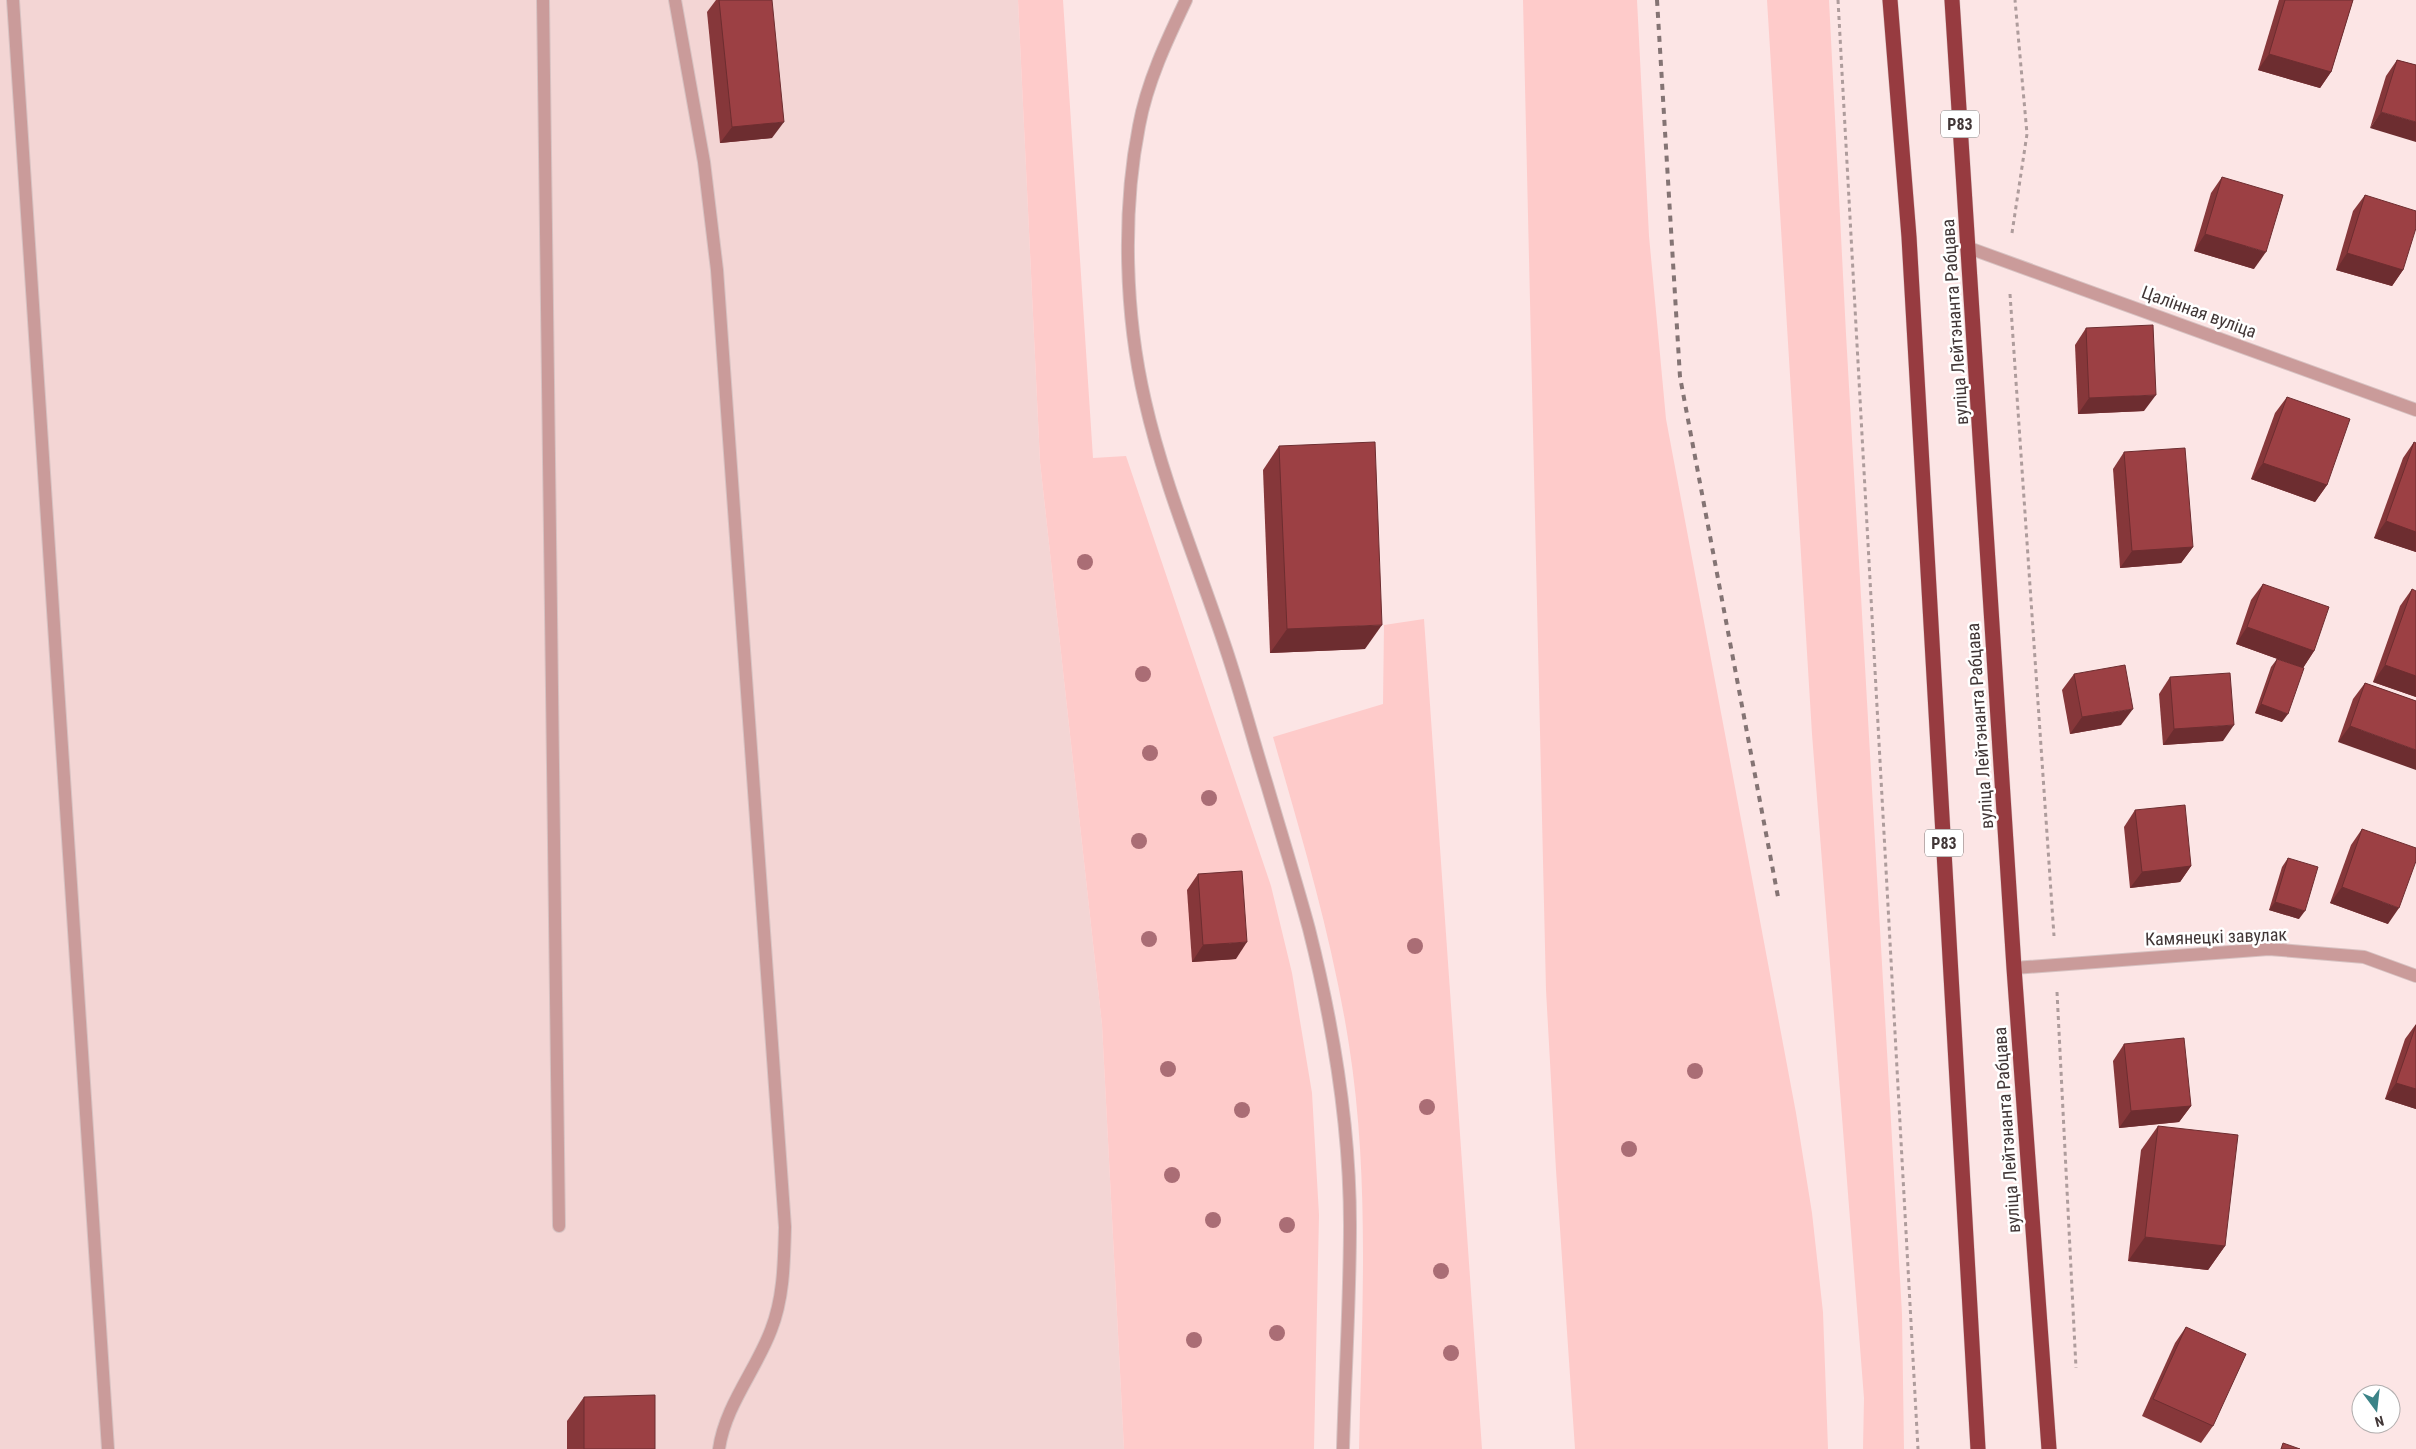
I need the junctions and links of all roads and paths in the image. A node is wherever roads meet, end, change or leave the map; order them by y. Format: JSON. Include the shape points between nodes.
{"nodes":[{"id":1,"x":13,"y":0,"type":"edge"},
{"id":2,"x":543,"y":0,"type":"edge"},
{"id":3,"x":675,"y":0,"type":"edge"},
{"id":4,"x":1186,"y":0,"type":"edge"},
{"id":5,"x":1838,"y":0,"type":"edge"},
{"id":6,"x":1890,"y":0,"type":"edge"},
{"id":7,"x":1952,"y":0,"type":"edge"},
{"id":8,"x":2016,"y":0,"type":"edge"},
{"id":9,"x":1969,"y":248,"type":"junction"},
{"id":10,"x":2008,"y":262,"type":"junction"},
{"id":11,"x":2416,"y":410,"type":"edge"},
{"id":12,"x":2055,"y":963,"type":"junction"},
{"id":13,"x":2014,"y":968,"type":"junction"},
{"id":14,"x":2416,"y":976,"type":"edge"},
{"id":15,"x":559,"y":1226,"type":"dead end"},
{"id":16,"x":2076,"y":1370,"type":"dead end"},
{"id":17,"x":108,"y":1449,"type":"edge"},
{"id":18,"x":719,"y":1449,"type":"edge"},
{"id":19,"x":1343,"y":1449,"type":"edge"},
{"id":20,"x":1918,"y":1449,"type":"edge"},
{"id":21,"x":1978,"y":1449,"type":"edge"},
{"id":22,"x":2049,"y":1449,"type":"edge"}],
"edges":[{"from":1,"to":17,"type":"street"},
{"from":2,"to":15,"type":"street"},
{"from":3,"to":18,"type":"street","via":[[704,162],[717,270],[785,1227],[782,1284],[772,1328],[733,1404]]},
{"from":4,"to":19,"type":"street","via":[[1162,52],[1139,123],[1130,188],[1133,330],[1144,400],[1164,470],[1228,654],[1272,801],[1309,930],[1328,1020],[1340,1091],[1350,1223]]},
{"from":5,"to":20,"type":"path"},
{"from":6,"to":21,"type":"highway","number":"Р83","via":[[1909,237]]},
{"from":7,"to":9,"type":"highway","name":"вуліца Лейтэнанта Рабцава","number":"Р83"},
{"from":8,"to":10,"type":"path","via":[[2027,134]]},
{"from":9,"to":10,"type":"street","name":"Цалінная вуліца"},
{"from":9,"to":13,"type":"highway","name":"вуліца Лейтэнанта Рабцава","number":"Р83"},
{"from":10,"to":11,"type":"street","name":"Цалінная вуліца"},
{"from":10,"to":12,"type":"path"},
{"from":12,"to":13,"type":"street","name":"Камянецкі завулак"},
{"from":12,"to":14,"type":"street","name":"Камянецкі завулак","via":[[2270,949],[2364,957]]},
{"from":12,"to":16,"type":"path"},
{"from":13,"to":22,"type":"highway","name":"вуліца Лейтэнанта Рабцава","number":"Р83"}]}
